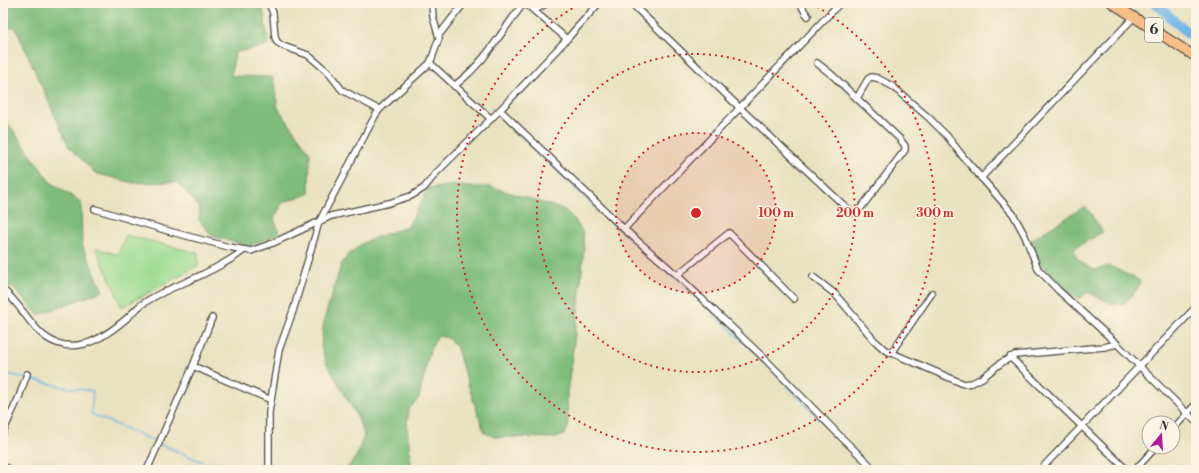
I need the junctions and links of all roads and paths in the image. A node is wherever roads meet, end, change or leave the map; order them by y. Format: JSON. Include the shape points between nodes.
{"nodes":[{"id":1,"x":269,"y":3,"type":"edge"},
{"id":2,"x":432,"y":3,"type":"edge"},
{"id":3,"x":464,"y":3,"type":"edge"},
{"id":4,"x":525,"y":3,"type":"edge"},
{"id":5,"x":547,"y":3,"type":"edge"},
{"id":6,"x":599,"y":3,"type":"edge"},
{"id":7,"x":631,"y":3,"type":"edge"},
{"id":8,"x":800,"y":3,"type":"edge"},
{"id":9,"x":840,"y":3,"type":"edge"},
{"id":10,"x":1112,"y":3,"type":"edge"},
{"id":11,"x":535,"y":10,"type":"junction"},
{"id":12,"x":808,"y":16,"type":"dead end"},
{"id":13,"x":1134,"y":17,"type":"junction"},
{"id":14,"x":439,"y":35,"type":"junction"},
{"id":15,"x":567,"y":39,"type":"junction"},
{"id":16,"x":1196,"y":57,"type":"edge"},
{"id":17,"x":430,"y":63,"type":"junction"},
{"id":18,"x":816,"y":63,"type":"dead end"},
{"id":19,"x":454,"y":86,"type":"junction"},
{"id":20,"x":856,"y":98,"type":"junction"},
{"id":21,"x":740,"y":108,"type":"junction"},
{"id":22,"x":380,"y":109,"type":"junction"},
{"id":23,"x":500,"y":110,"type":"junction"},
{"id":24,"x":491,"y":119,"type":"junction"},
{"id":25,"x":982,"y":178,"type":"junction"},
{"id":26,"x":95,"y":209,"type":"dead end"},
{"id":27,"x":320,"y":222,"type":"junction"},
{"id":28,"x":624,"y":229,"type":"junction"},
{"id":29,"x":244,"y":250,"type":"junction"},
{"id":30,"x":677,"y":275,"type":"junction"},
{"id":31,"x":813,"y":278,"type":"dead end"},
{"id":32,"x":3,"y":290,"type":"edge"},
{"id":33,"x":932,"y":293,"type":"dead end"},
{"id":34,"x":794,"y":299,"type":"dead end"},
{"id":35,"x":1196,"y":307,"type":"edge"},
{"id":36,"x":212,"y":318,"type":"dead end"},
{"id":37,"x":1117,"y":344,"type":"junction"},
{"id":38,"x":891,"y":353,"type":"junction"},
{"id":39,"x":1010,"y":357,"type":"junction"},
{"id":40,"x":193,"y":366,"type":"junction"},
{"id":41,"x":1140,"y":366,"type":"junction"},
{"id":42,"x":28,"y":374,"type":"dead end"},
{"id":43,"x":271,"y":400,"type":"junction"},
{"id":44,"x":1196,"y":404,"type":"edge"},
{"id":45,"x":1188,"y":413,"type":"junction"},
{"id":46,"x":1181,"y":420,"type":"edge"},
{"id":47,"x":1196,"y":422,"type":"edge"},
{"id":48,"x":1081,"y":427,"type":"junction"},
{"id":49,"x":3,"y":432,"type":"edge"},
{"id":50,"x":1149,"y":455,"type":"edge"},
{"id":51,"x":3,"y":466,"type":"edge"},
{"id":52,"x":11,"y":470,"type":"edge"},
{"id":53,"x":147,"y":470,"type":"edge"},
{"id":54,"x":268,"y":470,"type":"edge"},
{"id":55,"x":875,"y":470,"type":"edge"},
{"id":56,"x":1040,"y":470,"type":"edge"},
{"id":57,"x":1127,"y":470,"type":"edge"},
{"id":58,"x":1135,"y":470,"type":"edge"}],
"edges":[{"from":1,"to":22,"type":"street","via":[[277,42],[308,55],[328,72],[342,90]]},
{"from":2,"to":14,"type":"street"},
{"from":3,"to":14,"type":"street"},
{"from":4,"to":11,"type":"street"},
{"from":4,"to":19,"type":"street","via":[[486,55]]},
{"from":5,"to":11,"type":"street"},
{"from":6,"to":15,"type":"street"},
{"from":7,"to":21,"type":"street"},
{"from":8,"to":12,"type":"street"},
{"from":9,"to":21,"type":"street"},
{"from":10,"to":13,"type":"main road","number":"6"},
{"from":11,"to":15,"type":"street"},
{"from":13,"to":16,"type":"main road","number":"6"},
{"from":13,"to":25,"type":"street"},
{"from":14,"to":17,"type":"street"},
{"from":15,"to":23,"type":"street"},
{"from":17,"to":19,"type":"street"},
{"from":17,"to":22,"type":"street"},
{"from":18,"to":20,"type":"street"},
{"from":19,"to":24,"type":"street"},
{"from":20,"to":21,"type":"street","via":[[903,141],[906,148],[857,213],[851,212]]},
{"from":20,"to":25,"type":"street","via":[[871,77],[887,83],[947,136]]},
{"from":21,"to":28,"type":"street"},
{"from":22,"to":27,"type":"street"},
{"from":23,"to":24,"type":"street"},
{"from":23,"to":28,"type":"street"},
{"from":24,"to":27,"type":"street","via":[[424,188],[411,196],[331,216]]},
{"from":25,"to":37,"type":"street","via":[[1013,214],[1038,269]]},
{"from":26,"to":29,"type":"street"},
{"from":27,"to":29,"type":"street","via":[[251,251]]},
{"from":27,"to":43,"type":"street","via":[[279,350]]},
{"from":28,"to":30,"type":"street"},
{"from":29,"to":32,"type":"street","via":[[189,281],[155,296],[111,330],[84,344],[70,346],[56,343],[47,337]]},
{"from":30,"to":34,"type":"street","via":[[729,232]]},
{"from":30,"to":55,"type":"street"},
{"from":31,"to":38,"type":"street","via":[[835,294],[874,340]]},
{"from":33,"to":38,"type":"street"},
{"from":35,"to":41,"type":"street"},
{"from":36,"to":40,"type":"street"},
{"from":37,"to":39,"type":"street"},
{"from":37,"to":41,"type":"street"},
{"from":38,"to":39,"type":"street","via":[[968,384],[982,378]]},
{"from":39,"to":48,"type":"street"},
{"from":40,"to":43,"type":"street"},
{"from":40,"to":53,"type":"street"},
{"from":41,"to":45,"type":"street"},
{"from":41,"to":48,"type":"street"},
{"from":42,"to":49,"type":"street"},
{"from":43,"to":54,"type":"street"},
{"from":44,"to":45,"type":"street"},
{"from":45,"to":46,"type":"street"},
{"from":45,"to":47,"type":"street"},
{"from":48,"to":56,"type":"street"},
{"from":48,"to":57,"type":"street"},
{"from":50,"to":58,"type":"street"},
{"from":51,"to":52,"type":"street"}]}
